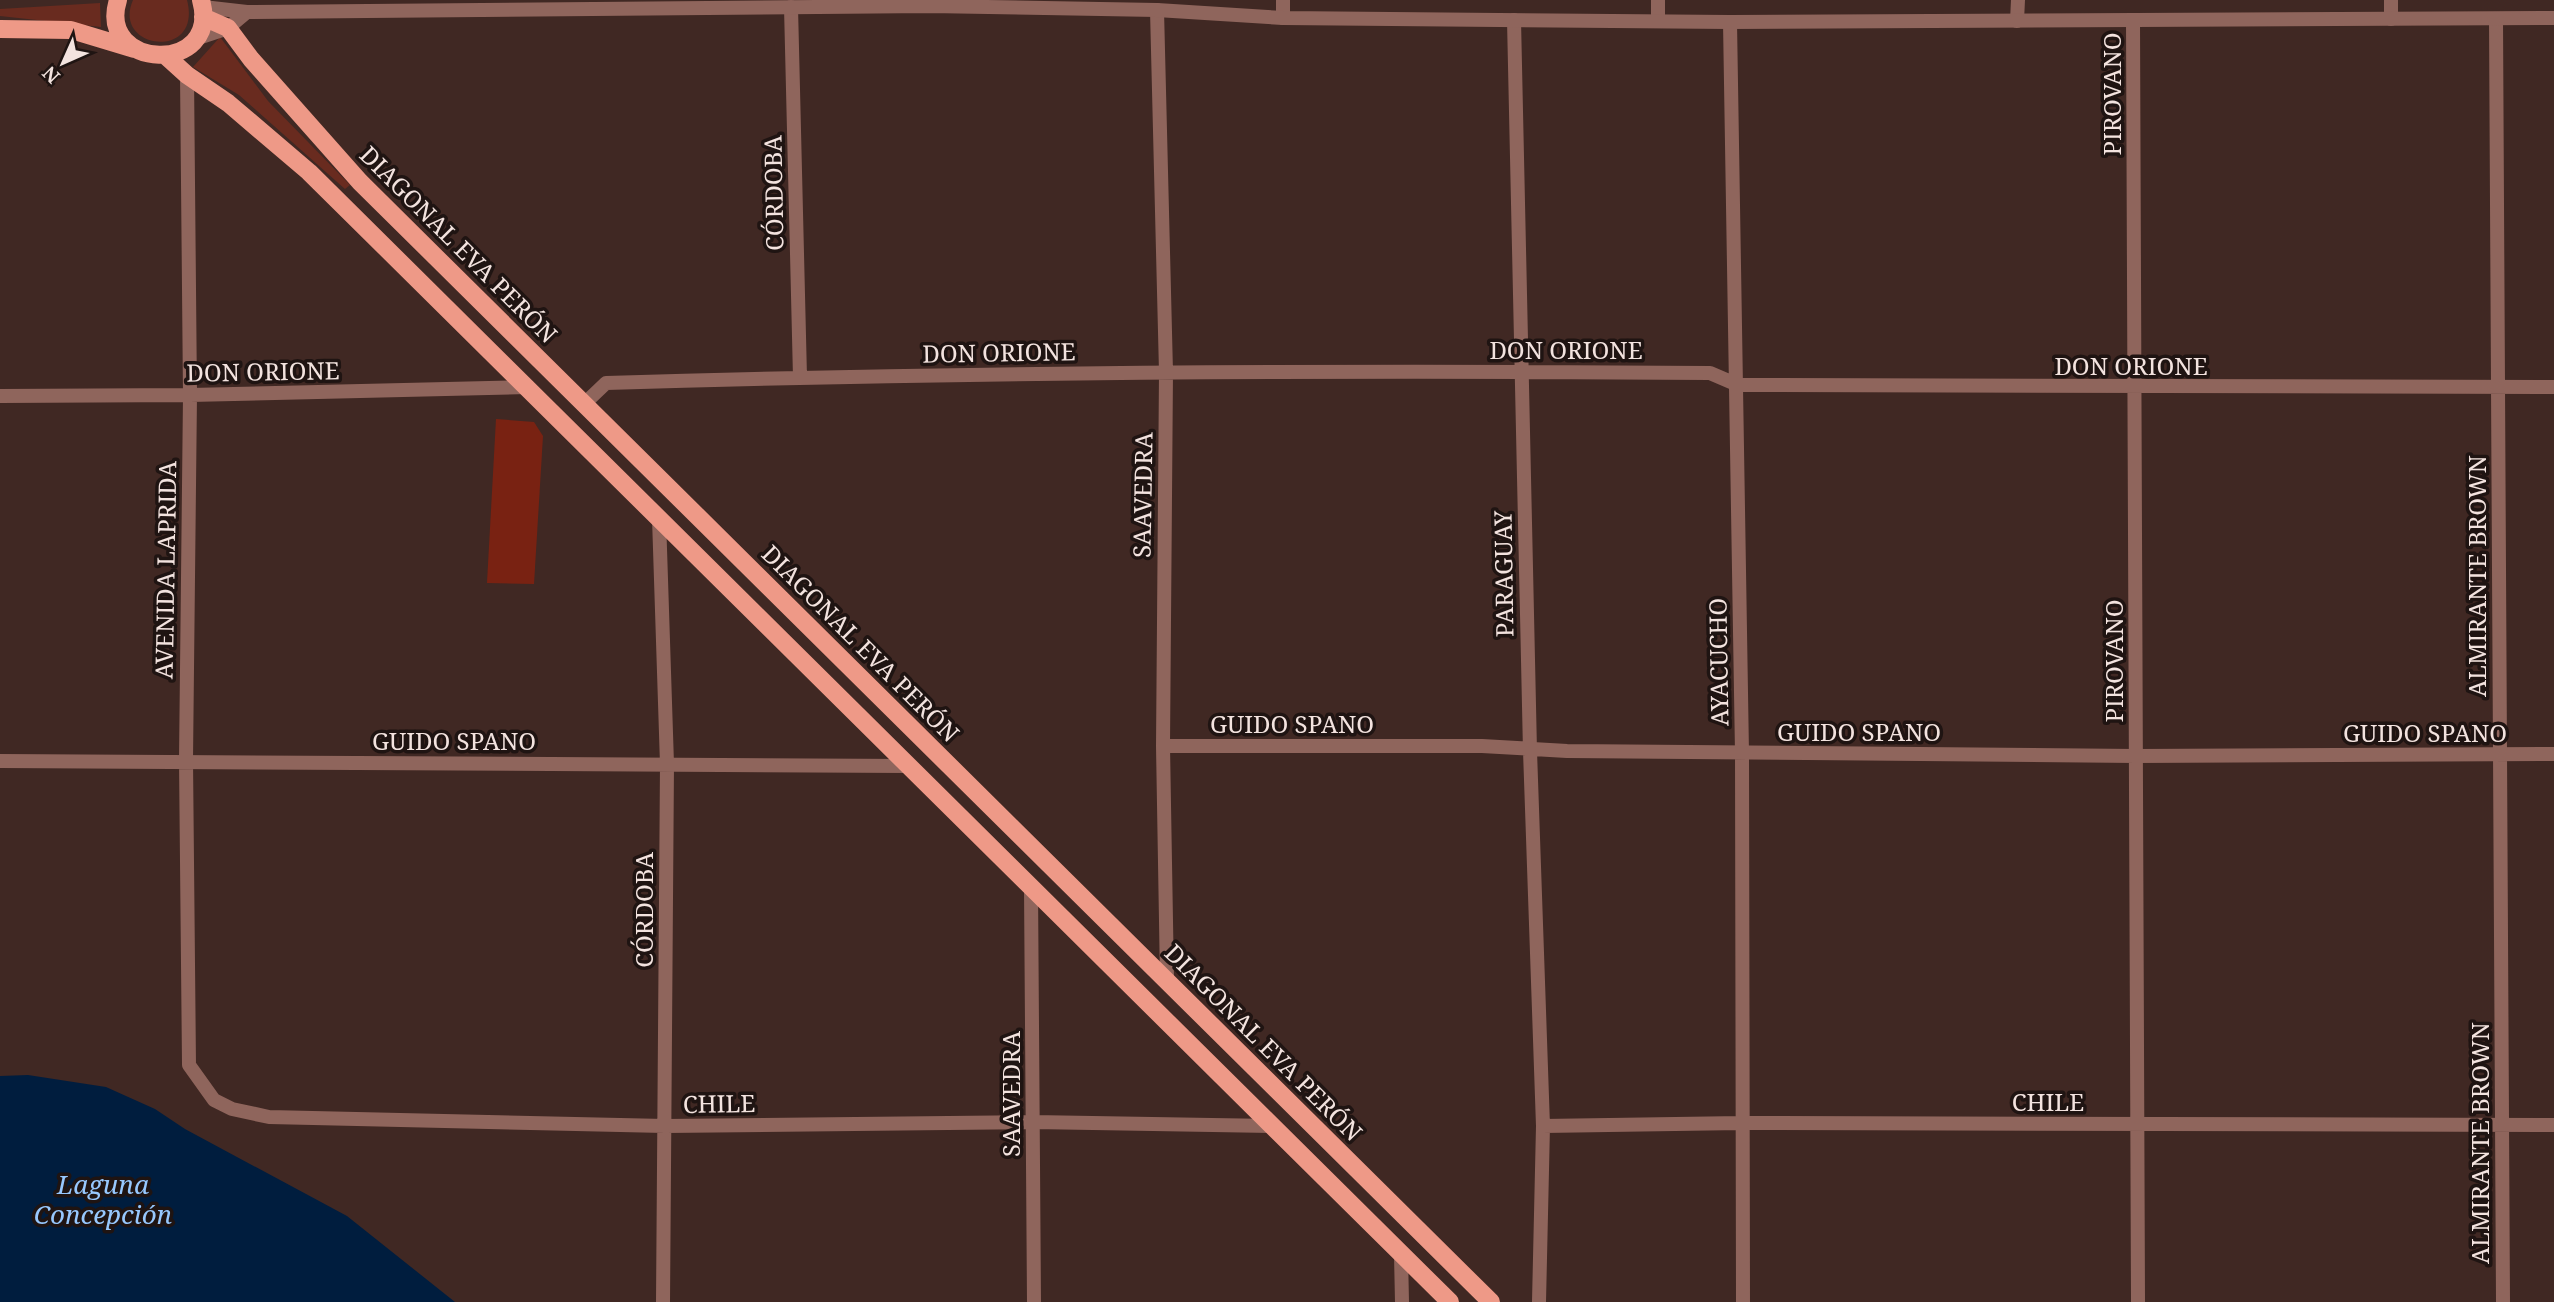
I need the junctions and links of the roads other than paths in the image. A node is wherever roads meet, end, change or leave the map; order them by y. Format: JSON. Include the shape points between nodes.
{"nodes":[{"id":1,"x":118,"y":0,"type":"edge"},
{"id":2,"x":1283,"y":0,"type":"edge"},
{"id":3,"x":1658,"y":0,"type":"edge"},
{"id":4,"x":2018,"y":0,"type":"edge"},
{"id":5,"x":2391,"y":0,"type":"edge"},
{"id":6,"x":930,"y":3,"type":"edge"},
{"id":7,"x":557,"y":4,"type":"edge"},
{"id":8,"x":202,"y":8,"type":"edge"},
{"id":9,"x":791,"y":8,"type":"junction"},
{"id":10,"x":1157,"y":10,"type":"junction"},
{"id":11,"x":247,"y":12,"type":"junction"},
{"id":12,"x":2554,"y":18,"type":"edge"},
{"id":13,"x":1283,"y":19,"type":"junction"},
{"id":14,"x":2391,"y":19,"type":"junction"},
{"id":15,"x":2496,"y":19,"type":"junction"},
{"id":16,"x":1514,"y":20,"type":"junction"},
{"id":17,"x":1658,"y":21,"type":"junction"},
{"id":18,"x":2017,"y":21,"type":"junction"},
{"id":19,"x":2133,"y":21,"type":"junction"},
{"id":20,"x":1730,"y":22,"type":"junction"},
{"id":21,"x":228,"y":28,"type":"junction"},
{"id":22,"x":0,"y":29,"type":"edge"},
{"id":23,"x":195,"y":38,"type":"junction"},
{"id":24,"x":135,"y":49,"type":"junction"},
{"id":25,"x":166,"y":56,"type":"junction"},
{"id":26,"x":187,"y":75,"type":"junction"},
{"id":27,"x":1521,"y":371,"type":"junction"},
{"id":28,"x":1166,"y":372,"type":"junction"},
{"id":29,"x":800,"y":377,"type":"junction"},
{"id":30,"x":1738,"y":385,"type":"junction"},
{"id":31,"x":527,"y":387,"type":"junction"},
{"id":32,"x":2554,"y":387,"type":"edge"},
{"id":33,"x":2135,"y":388,"type":"junction"},
{"id":34,"x":2499,"y":388,"type":"junction"},
{"id":35,"x":190,"y":395,"type":"junction"},
{"id":36,"x":0,"y":396,"type":"edge"},
{"id":37,"x":584,"y":404,"type":"junction"},
{"id":38,"x":659,"y":518,"type":"junction"},
{"id":39,"x":1163,"y":746,"type":"junction"},
{"id":40,"x":1530,"y":751,"type":"junction"},
{"id":41,"x":1742,"y":753,"type":"junction"},
{"id":42,"x":2500,"y":754,"type":"junction"},
{"id":43,"x":2554,"y":754,"type":"edge"},
{"id":44,"x":2136,"y":756,"type":"junction"},
{"id":45,"x":0,"y":761,"type":"edge"},
{"id":46,"x":186,"y":761,"type":"junction"},
{"id":47,"x":667,"y":764,"type":"junction"},
{"id":48,"x":908,"y":766,"type":"junction"},
{"id":49,"x":1031,"y":887,"type":"junction"},
{"id":50,"x":1167,"y":979,"type":"junction"},
{"id":51,"x":188,"y":1065,"type":"joint"},
{"id":52,"x":1033,"y":1122,"type":"junction"},
{"id":53,"x":1741,"y":1123,"type":"junction"},
{"id":54,"x":2138,"y":1124,"type":"junction"},
{"id":55,"x":2502,"y":1125,"type":"junction"},
{"id":56,"x":2554,"y":1125,"type":"edge"},
{"id":57,"x":665,"y":1126,"type":"junction"},
{"id":58,"x":1272,"y":1126,"type":"junction"},
{"id":59,"x":1543,"y":1126,"type":"junction"},
{"id":60,"x":1401,"y":1254,"type":"junction"},
{"id":61,"x":663,"y":1302,"type":"edge"},
{"id":62,"x":1034,"y":1302,"type":"edge"},
{"id":63,"x":1402,"y":1302,"type":"edge"},
{"id":64,"x":1450,"y":1302,"type":"edge"},
{"id":65,"x":1491,"y":1302,"type":"edge"},
{"id":66,"x":1539,"y":1302,"type":"edge"},
{"id":67,"x":1743,"y":1302,"type":"edge"},
{"id":68,"x":2138,"y":1302,"type":"edge"},
{"id":69,"x":2503,"y":1302,"type":"edge"}],
"edges":[{"from":1,"to":24,"type":"main road","via":[[116,19]]},
{"from":2,"to":13,"type":"street"},
{"from":3,"to":17,"type":"street"},
{"from":4,"to":18,"type":"street"},
{"from":5,"to":14,"type":"street"},
{"from":6,"to":9,"type":"street"},
{"from":6,"to":10,"type":"street"},
{"from":7,"to":9,"type":"street"},
{"from":7,"to":11,"type":"street"},
{"from":8,"to":11,"type":"street"},
{"from":8,"to":21,"type":"main road","name":"DIAGONAL EVA PERÓN"},
{"from":8,"to":23,"type":"main road"},
{"from":9,"to":29,"type":"street","name":"CÓRDOBA"},
{"from":10,"to":13,"type":"street"},
{"from":10,"to":28,"type":"street","name":"SAAVEDRA"},
{"from":11,"to":21,"type":"street"},
{"from":12,"to":15,"type":"street"},
{"from":13,"to":16,"type":"street"},
{"from":14,"to":15,"type":"street"},
{"from":14,"to":19,"type":"street"},
{"from":15,"to":34,"type":"street","name":"ALMIRANTE BROWN"},
{"from":16,"to":17,"type":"street"},
{"from":16,"to":27,"type":"street","name":"PARAGUAY"},
{"from":17,"to":20,"type":"street"},
{"from":18,"to":19,"type":"street"},
{"from":18,"to":20,"type":"street"},
{"from":19,"to":33,"type":"street","name":"PIROVANO"},
{"from":20,"to":30,"type":"street","name":"AYACUCHO"},
{"from":21,"to":23,"type":"street"},
{"from":21,"to":37,"type":"main road","name":"DIAGONAL EVA PERÓN","via":[[360,182]]},
{"from":22,"to":24,"type":"main road","via":[[71,30]]},
{"from":23,"to":25,"type":"main road","via":[[178,53]]},
{"from":24,"to":25,"type":"main road"},
{"from":25,"to":26,"type":"main road"},
{"from":26,"to":31,"type":"main road","via":[[228,103],[309,172]]},
{"from":26,"to":35,"type":"street","name":"AVENIDA LAPRIDA"},
{"from":27,"to":28,"type":"street","name":"DON ORIONE"},
{"from":27,"to":30,"type":"street","name":"DON ORIONE","via":[[1710,373]]},
{"from":27,"to":40,"type":"street","name":"PARAGUAY"},
{"from":28,"to":29,"type":"street","name":"DON ORIONE"},
{"from":28,"to":39,"type":"street","name":"SAAVEDRA"},
{"from":29,"to":37,"type":"street","name":"DON ORIONE","via":[[606,383]]},
{"from":30,"to":33,"type":"street","name":"DON ORIONE"},
{"from":30,"to":41,"type":"street","name":"AYACUCHO"},
{"from":31,"to":35,"type":"street","name":"DON ORIONE"},
{"from":31,"to":38,"type":"main road"},
{"from":32,"to":34,"type":"street","name":"DON ORIONE"},
{"from":33,"to":34,"type":"street","name":"DON ORIONE"},
{"from":33,"to":44,"type":"street","name":"PIROVANO"},
{"from":34,"to":42,"type":"street","name":"ALMIRANTE BROWN"},
{"from":35,"to":36,"type":"street","name":"DON ORIONE"},
{"from":35,"to":46,"type":"street","name":"AVENIDA LAPRIDA"},
{"from":37,"to":50,"type":"main road","name":"DIAGONAL EVA PERÓN"},
{"from":38,"to":47,"type":"street","name":"CÓRDOBA"},
{"from":38,"to":48,"type":"main road"},
{"from":39,"to":40,"type":"street","name":"GUIDO SPANO","via":[[1482,746]]},
{"from":39,"to":50,"type":"street","name":"SAAVEDRA"},
{"from":40,"to":41,"type":"street","name":"GUIDO SPANO"},
{"from":40,"to":59,"type":"street","name":"PARAGUAY"},
{"from":41,"to":44,"type":"street","name":"GUIDO SPANO"},
{"from":41,"to":53,"type":"street","name":"AYACUCHO"},
{"from":42,"to":43,"type":"street","name":"GUIDO SPANO"},
{"from":42,"to":44,"type":"street","name":"GUIDO SPANO"},
{"from":42,"to":55,"type":"street","name":"ALMIRANTE BROWN"},
{"from":44,"to":54,"type":"street","name":"PIROVANO"},
{"from":45,"to":46,"type":"street","name":"GUIDO SPANO"},
{"from":46,"to":47,"type":"street","name":"GUIDO SPANO"},
{"from":46,"to":51,"type":"street","name":"AVENIDA LAPRIDA"},
{"from":47,"to":48,"type":"street","name":"GUIDO SPANO"},
{"from":47,"to":57,"type":"street","name":"CÓRDOBA"},
{"from":48,"to":49,"type":"main road"},
{"from":49,"to":52,"type":"street","name":"SAAVEDRA"},
{"from":49,"to":58,"type":"main road"},
{"from":50,"to":65,"type":"main road","name":"DIAGONAL EVA PERÓN"},
{"from":51,"to":57,"type":"street","name":"CHILE","via":[[214,1100],[269,1117]]},
{"from":52,"to":57,"type":"street","name":"CHILE"},
{"from":52,"to":58,"type":"street","name":"CHILE"},
{"from":52,"to":62,"type":"street","name":"SAAVEDRA"},
{"from":53,"to":54,"type":"street","name":"CHILE"},
{"from":53,"to":59,"type":"street","name":"CHILE"},
{"from":53,"to":67,"type":"street","name":"AYACUCHO"},
{"from":54,"to":55,"type":"street","name":"CHILE"},
{"from":54,"to":68,"type":"street","name":"PIROVANO"},
{"from":55,"to":56,"type":"street","name":"CHILE"},
{"from":55,"to":69,"type":"street","name":"ALMIRANTE BROWN"},
{"from":57,"to":61,"type":"street","name":"CÓRDOBA"},
{"from":58,"to":60,"type":"main road"},
{"from":59,"to":66,"type":"street","name":"PARAGUAY"},
{"from":60,"to":63,"type":"street"},
{"from":60,"to":64,"type":"main road"}]}
